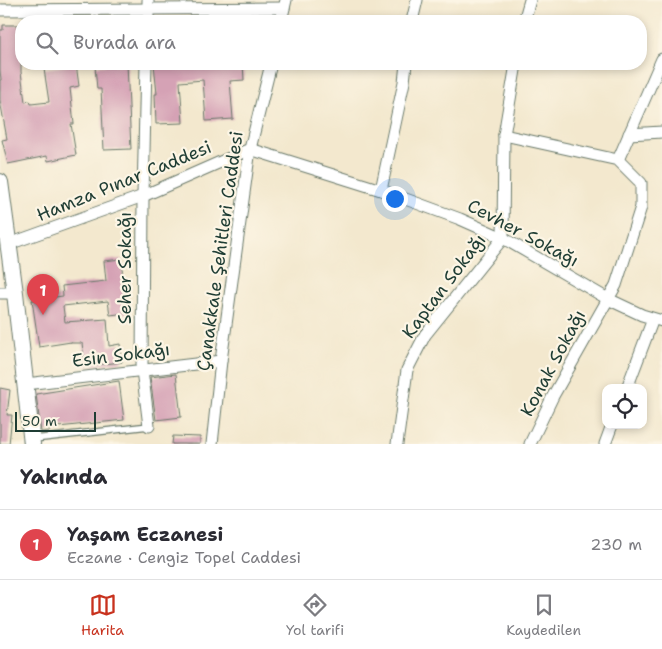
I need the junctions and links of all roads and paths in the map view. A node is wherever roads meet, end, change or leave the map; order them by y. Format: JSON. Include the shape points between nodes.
{"nodes":[{"id":1,"x":417,"y":0,"type":"edge"},
{"id":2,"x":530,"y":0,"type":"edge"},
{"id":3,"x":148,"y":4,"type":"edge"},
{"id":4,"x":285,"y":4,"type":"edge"},
{"id":5,"x":0,"y":10,"type":"edge"},
{"id":6,"x":413,"y":15,"type":"edge"},
{"id":7,"x":526,"y":15,"type":"edge"},
{"id":8,"x":662,"y":59,"type":"edge"},
{"id":9,"x":146,"y":70,"type":"edge"},
{"id":10,"x":269,"y":70,"type":"edge"},
{"id":11,"x":405,"y":70,"type":"edge"},
{"id":12,"x":515,"y":70,"type":"edge"},
{"id":13,"x":662,"y":132,"type":"edge"},
{"id":14,"x":629,"y":134,"type":"junction"},
{"id":15,"x":504,"y":135,"type":"junction"},
{"id":16,"x":250,"y":149,"type":"junction"},
{"id":17,"x":618,"y":160,"type":"junction"},
{"id":18,"x":0,"y":182,"type":"edge"},
{"id":19,"x":382,"y":190,"type":"junction"},
{"id":20,"x":143,"y":196,"type":"junction"},
{"id":21,"x":503,"y":238,"type":"junction"},
{"id":22,"x":9,"y":244,"type":"junction"},
{"id":23,"x":8,"y":293,"type":"edge"},
{"id":24,"x":608,"y":299,"type":"junction"},
{"id":25,"x":658,"y":320,"type":"edge"},
{"id":26,"x":221,"y":361,"type":"junction"},
{"id":27,"x":142,"y":370,"type":"junction"},
{"id":28,"x":26,"y":384,"type":"junction"},
{"id":29,"x":629,"y":384,"type":"edge"},
{"id":30,"x":149,"y":426,"type":"joint"},
{"id":31,"x":611,"y":429,"type":"edge"},
{"id":32,"x":32,"y":442,"type":"edge"},
{"id":33,"x":212,"y":444,"type":"edge"},
{"id":34,"x":396,"y":444,"type":"edge"},
{"id":35,"x":530,"y":444,"type":"edge"},
{"id":36,"x":605,"y":444,"type":"edge"}],
"edges":[{"from":1,"to":6,"type":"street"},
{"from":2,"to":7,"type":"street"},
{"from":3,"to":4,"type":"street"},
{"from":3,"to":5,"type":"street"},
{"from":8,"to":14,"type":"street"},
{"from":9,"to":20,"type":"street","name":"Seher Sokağı"},
{"from":10,"to":16,"type":"street","name":"Çanakkale Şehitleri Caddesi"},
{"from":11,"to":19,"type":"street"},
{"from":12,"to":15,"type":"street"},
{"from":13,"to":14,"type":"street"},
{"from":14,"to":17,"type":"street"},
{"from":15,"to":17,"type":"street"},
{"from":15,"to":21,"type":"street"},
{"from":16,"to":19,"type":"street","name":"Cevher Sokağı"},
{"from":16,"to":20,"type":"street","name":"Hamza Pınar Caddesi"},
{"from":16,"to":26,"type":"street","name":"Çanakkale Şehitleri Caddesi"},
{"from":17,"to":24,"type":"street","name":"Konak Sokağı","via":[[641,183],[641,207],[616,285]]},
{"from":18,"to":22,"type":"main road"},
{"from":19,"to":21,"type":"street","name":"Cevher Sokağı"},
{"from":20,"to":22,"type":"street","name":"Hamza Pınar Caddesi"},
{"from":20,"to":27,"type":"street","name":"Seher Sokağı"},
{"from":21,"to":24,"type":"street","name":"Cevher Sokağı"},
{"from":21,"to":34,"type":"street","name":"Kaptan Sokağı","via":[[424,335],[415,352],[407,370]]},
{"from":22,"to":23,"type":"main road"},
{"from":23,"to":28,"type":"main road"},
{"from":24,"to":25,"type":"street","name":"Cevher Sokağı"},
{"from":24,"to":35,"type":"street","name":"Konak Sokağı"},
{"from":25,"to":29,"type":"street"},
{"from":26,"to":27,"type":"street","name":"Esin Sokağı"},
{"from":26,"to":33,"type":"street","name":"Çanakkale Şehitleri Caddesi"},
{"from":27,"to":28,"type":"street","name":"Esin Sokağı"},
{"from":27,"to":30,"type":"street","name":"Seher Sokağı"},
{"from":28,"to":32,"type":"main road"},
{"from":30,"to":32,"type":"lane"},
{"from":31,"to":36,"type":"street"}]}
